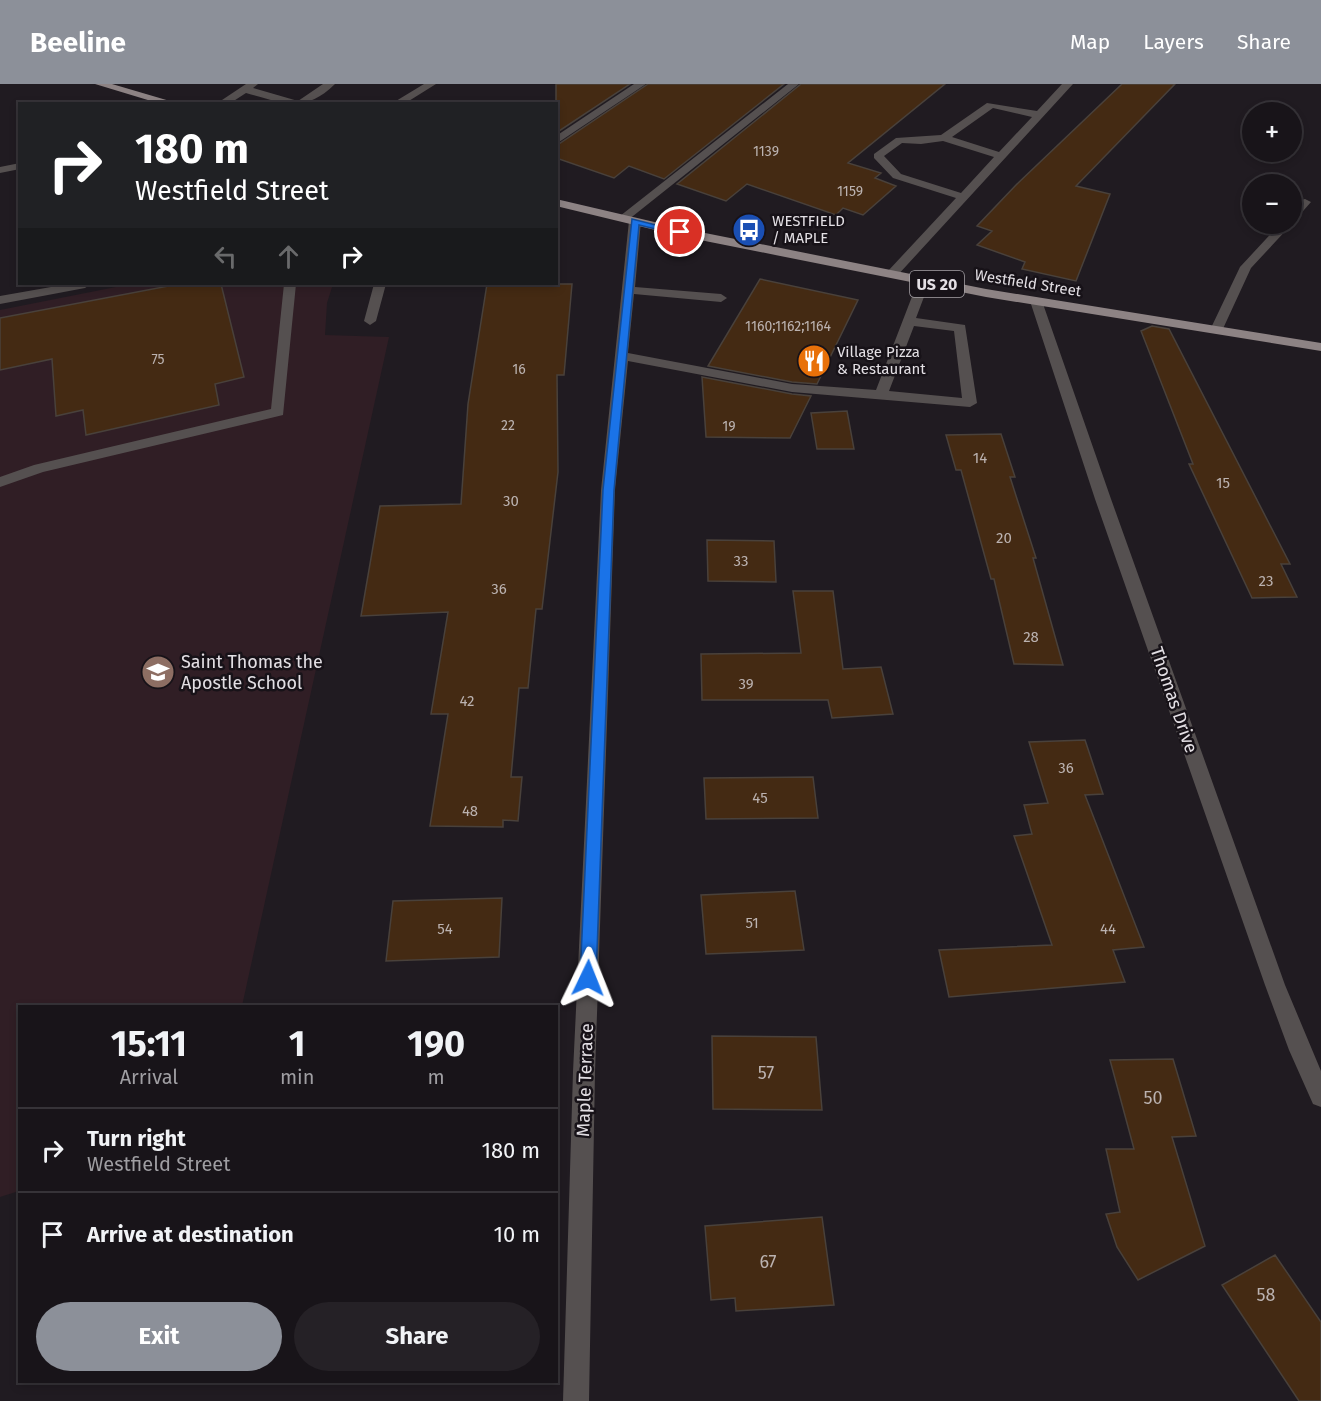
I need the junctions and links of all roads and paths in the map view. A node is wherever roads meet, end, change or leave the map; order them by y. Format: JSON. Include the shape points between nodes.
{"nodes":[{"id":1,"x":100,"y":84,"type":"edge"},
{"id":2,"x":330,"y":84,"type":"edge"},
{"id":3,"x":431,"y":84,"type":"edge"},
{"id":4,"x":641,"y":84,"type":"edge"},
{"id":5,"x":794,"y":84,"type":"edge"},
{"id":6,"x":1068,"y":84,"type":"edge"},
{"id":7,"x":249,"y":87,"type":"edge"},
{"id":8,"x":168,"y":102,"type":"edge"},
{"id":9,"x":223,"y":102,"type":"edge"},
{"id":10,"x":293,"y":102,"type":"edge"},
{"id":11,"x":302,"y":102,"type":"edge"},
{"id":12,"x":400,"y":102,"type":"edge"},
{"id":13,"x":1039,"y":116,"type":"junction"},
{"id":14,"x":944,"y":138,"type":"junction"},
{"id":15,"x":558,"y":140,"type":"edge"},
{"id":16,"x":1001,"y":156,"type":"junction"},
{"id":17,"x":18,"y":166,"type":"edge"},
{"id":18,"x":0,"y":171,"type":"edge"},
{"id":19,"x":963,"y":197,"type":"junction"},
{"id":20,"x":558,"y":202,"type":"edge"},
{"id":21,"x":1305,"y":202,"type":"dead end"},
{"id":22,"x":1302,"y":205,"type":"edge"},
{"id":23,"x":629,"y":220,"type":"junction"},
{"id":24,"x":1277,"y":234,"type":"edge"},
{"id":25,"x":892,"y":274,"type":"junction"},
{"id":26,"x":924,"y":281,"type":"junction"},
{"id":27,"x":81,"y":285,"type":"edge"},
{"id":28,"x":290,"y":285,"type":"edge"},
{"id":29,"x":380,"y":285,"type":"edge"},
{"id":30,"x":628,"y":290,"type":"junction"},
{"id":31,"x":721,"y":298,"type":"dead end"},
{"id":32,"x":0,"y":300,"type":"edge"},
{"id":33,"x":1036,"y":301,"type":"junction"},
{"id":34,"x":370,"y":321,"type":"dead end"},
{"id":35,"x":909,"y":321,"type":"junction"},
{"id":36,"x":1216,"y":330,"type":"junction"},
{"id":37,"x":1321,"y":347,"type":"edge"},
{"id":38,"x":621,"y":356,"type":"junction"},
{"id":39,"x":881,"y":394,"type":"junction"},
{"id":40,"x":0,"y":482,"type":"edge"},
{"id":41,"x":1321,"y":1096,"type":"edge"},
{"id":42,"x":576,"y":1401,"type":"edge"}],
"edges":[{"from":1,"to":8,"type":"main road"},
{"from":2,"to":11,"type":"street"},
{"from":3,"to":12,"type":"street"},
{"from":4,"to":15,"type":"street"},
{"from":5,"to":23,"type":"street"},
{"from":6,"to":13,"type":"street"},
{"from":7,"to":9,"type":"street"},
{"from":7,"to":10,"type":"street"},
{"from":13,"to":14,"type":"street","via":[[991,105]]},
{"from":13,"to":16,"type":"street"},
{"from":14,"to":16,"type":"street"},
{"from":14,"to":19,"type":"street","via":[[900,140],[878,156],[897,176]]},
{"from":16,"to":19,"type":"street"},
{"from":17,"to":18,"type":"street"},
{"from":19,"to":25,"type":"street"},
{"from":20,"to":23,"type":"main road","name":"Westfield Street","number":"US 20"},
{"from":21,"to":22,"type":"street"},
{"from":23,"to":25,"type":"main road","name":"Westfield Street","number":"US 20"},
{"from":23,"to":30,"type":"street","name":"Maple Terrace"},
{"from":24,"to":36,"type":"street","via":[[1246,267]]},
{"from":25,"to":26,"type":"main road","name":"Westfield Street","number":"US 20"},
{"from":26,"to":33,"type":"main road","name":"Westfield Street","number":"US 20"},
{"from":26,"to":35,"type":"street"},
{"from":27,"to":32,"type":"street"},
{"from":28,"to":40,"type":"street","via":[[278,412],[39,468]]},
{"from":29,"to":34,"type":"street"},
{"from":30,"to":31,"type":"street"},
{"from":30,"to":38,"type":"street","name":"Maple Terrace"},
{"from":33,"to":36,"type":"main road","name":"Westfield Street","number":"US 20"},
{"from":33,"to":41,"type":"street","name":"Thomas Drive","via":[[1275,985]]},
{"from":35,"to":39,"type":"street"},
{"from":35,"to":39,"type":"street","via":[[960,328],[970,403]]},
{"from":36,"to":37,"type":"main road","name":"Westfield Street","number":"US 20"},
{"from":38,"to":39,"type":"street","via":[[792,388]]},
{"from":38,"to":42,"type":"street","name":"Maple Terrace","via":[[608,490],[584,1072]]}]}
